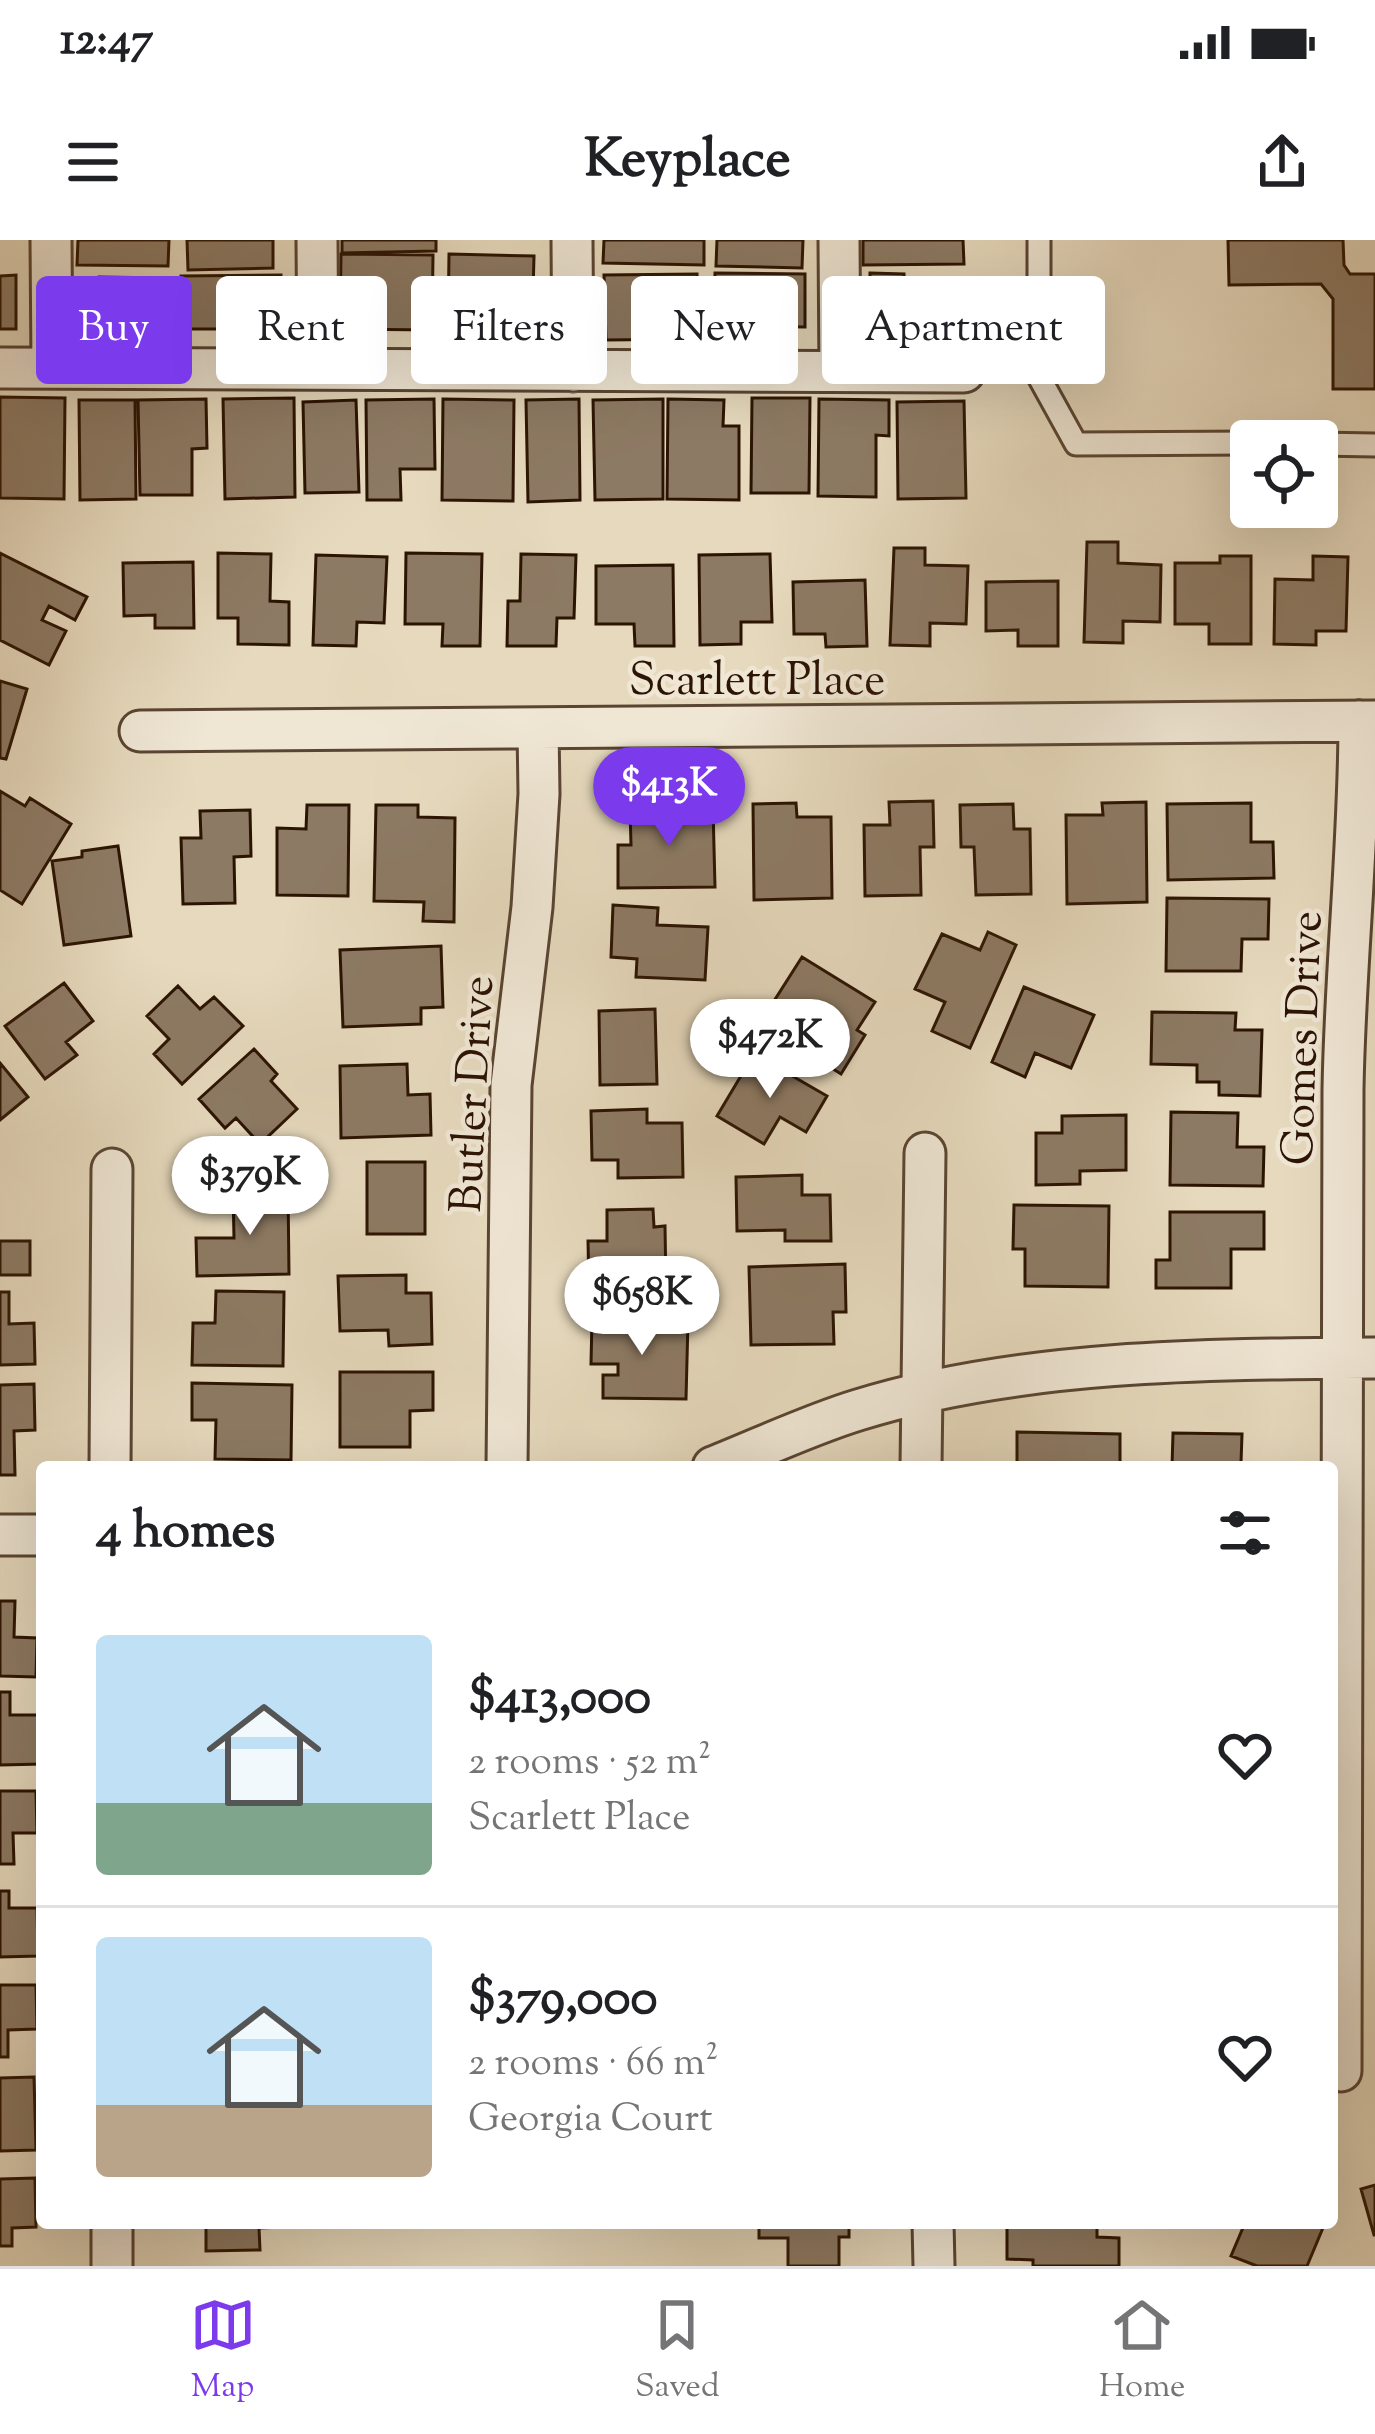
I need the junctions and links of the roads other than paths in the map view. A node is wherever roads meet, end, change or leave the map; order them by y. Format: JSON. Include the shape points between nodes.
{"nodes":[{"id":1,"x":52,"y":240,"type":"edge"},
{"id":2,"x":317,"y":240,"type":"edge"},
{"id":3,"x":572,"y":240,"type":"edge"},
{"id":4,"x":839,"y":240,"type":"edge"},
{"id":5,"x":1039,"y":240,"type":"edge"},
{"id":6,"x":52,"y":276,"type":"edge"},
{"id":7,"x":317,"y":276,"type":"edge"},
{"id":8,"x":573,"y":276,"type":"edge"},
{"id":9,"x":839,"y":276,"type":"edge"},
{"id":10,"x":36,"y":367,"type":"edge"},
{"id":11,"x":0,"y":368,"type":"edge"},
{"id":12,"x":607,"y":370,"type":"edge"},
{"id":13,"x":822,"y":371,"type":"edge"},
{"id":14,"x":1230,"y":443,"type":"edge"},
{"id":15,"x":1338,"y":445,"type":"edge"},
{"id":16,"x":1375,"y":446,"type":"edge"},
{"id":17,"x":1367,"y":721,"type":"edge"},
{"id":18,"x":538,"y":728,"type":"junction"},
{"id":19,"x":140,"y":730,"type":"dead end"},
{"id":20,"x":925,"y":1153,"type":"dead end"},
{"id":21,"x":112,"y":1169,"type":"dead end"},
{"id":22,"x":1359,"y":1358,"type":"edge"},
{"id":23,"x":922,"y":1395,"type":"junction"},
{"id":24,"x":110,"y":1461,"type":"edge"},
{"id":25,"x":507,"y":1461,"type":"edge"},
{"id":26,"x":728,"y":1461,"type":"edge"},
{"id":27,"x":921,"y":1461,"type":"edge"},
{"id":28,"x":0,"y":1535,"type":"edge"},
{"id":29,"x":36,"y":1535,"type":"edge"},
{"id":30,"x":1341,"y":2071,"type":"dead end"},
{"id":31,"x":112,"y":2229,"type":"edge"},
{"id":32,"x":933,"y":2229,"type":"edge"},
{"id":33,"x":112,"y":2266,"type":"edge"},
{"id":34,"x":934,"y":2266,"type":"edge"}],
"edges":[{"from":1,"to":6,"type":"street"},
{"from":2,"to":7,"type":"street"},
{"from":3,"to":8,"type":"street"},
{"from":4,"to":9,"type":"street"},
{"from":5,"to":14,"type":"lane","via":[[1039,377],[1076,444]]},
{"from":10,"to":11,"type":"street"},
{"from":12,"to":13,"type":"street"},
{"from":15,"to":16,"type":"lane"},
{"from":17,"to":18,"type":"street","name":"Scarlett Place"},
{"from":17,"to":22,"type":"street","name":"Gomes Drive","via":[[1345,1007]]},
{"from":18,"to":19,"type":"street","name":"Scarlett Place"},
{"from":18,"to":25,"type":"street","name":"Butler Drive","via":[[532,907],[511,1085]]},
{"from":20,"to":23,"type":"street"},
{"from":21,"to":24,"type":"street"},
{"from":22,"to":23,"type":"street","via":[[1140,1364]]},
{"from":22,"to":30,"type":"street","name":"Gomes Drive"},
{"from":23,"to":26,"type":"street","via":[[858,1410]]},
{"from":23,"to":27,"type":"street"},
{"from":28,"to":29,"type":"street"},
{"from":31,"to":33,"type":"street"},
{"from":32,"to":34,"type":"street"}]}
